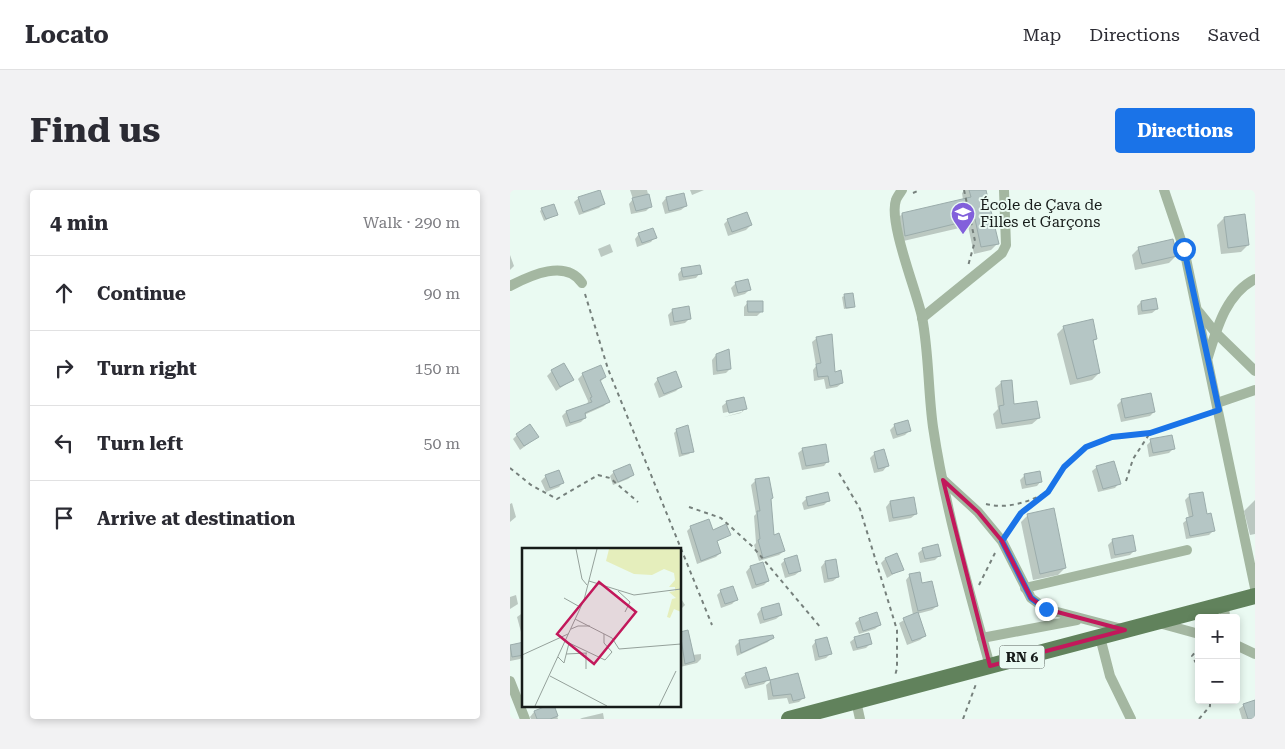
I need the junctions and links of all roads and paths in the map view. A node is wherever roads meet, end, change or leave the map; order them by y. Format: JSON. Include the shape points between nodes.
{"nodes":[{"id":1,"x":902,"y":190,"type":"edge"},
{"id":2,"x":964,"y":190,"type":"edge"},
{"id":3,"x":1004,"y":190,"type":"edge"},
{"id":4,"x":1164,"y":190,"type":"edge"},
{"id":5,"x":1255,"y":279,"type":"edge"},
{"id":6,"x":582,"y":283,"type":"joint"},
{"id":7,"x":963,"y":285,"type":"junction"},
{"id":8,"x":510,"y":286,"type":"edge"},
{"id":9,"x":1197,"y":310,"type":"junction"},
{"id":10,"x":922,"y":318,"type":"junction"},
{"id":11,"x":1215,"y":332,"type":"junction"},
{"id":12,"x":1207,"y":360,"type":"junction"},
{"id":13,"x":1255,"y":371,"type":"edge"},
{"id":14,"x":1255,"y":390,"type":"edge"},
{"id":15,"x":1218,"y":406,"type":"junction"},
{"id":16,"x":1150,"y":433,"type":"junction"},
{"id":17,"x":510,"y":468,"type":"edge"},
{"id":18,"x":839,"y":473,"type":"dead end"},
{"id":19,"x":943,"y":480,"type":"junction"},
{"id":20,"x":1126,"y":481,"type":"dead end"},
{"id":21,"x":1048,"y":492,"type":"junction"},
{"id":22,"x":962,"y":497,"type":"junction"},
{"id":23,"x":638,"y":502,"type":"dead end"},
{"id":24,"x":689,"y":507,"type":"dead end"},
{"id":25,"x":1002,"y":541,"type":"junction"},
{"id":26,"x":681,"y":548,"type":"edge"},
{"id":27,"x":681,"y":549,"type":"edge"},
{"id":28,"x":1187,"y":550,"type":"dead end"},
{"id":29,"x":1252,"y":550,"type":"edge"},
{"id":30,"x":1025,"y":588,"type":"junction"},
{"id":31,"x":1255,"y":588,"type":"edge"},
{"id":32,"x":1255,"y":596,"type":"edge"},
{"id":33,"x":972,"y":603,"type":"junction"},
{"id":34,"x":1224,"y":610,"type":"edge"},
{"id":35,"x":1080,"y":620,"type":"junction"},
{"id":36,"x":1155,"y":622,"type":"junction"},
{"id":37,"x":712,"y":625,"type":"dead end"},
{"id":38,"x":821,"y":628,"type":"dead end"},
{"id":39,"x":1126,"y":630,"type":"junction"},
{"id":40,"x":1195,"y":633,"type":"edge"},
{"id":41,"x":1100,"y":636,"type":"junction"},
{"id":42,"x":982,"y":638,"type":"junction"},
{"id":43,"x":1240,"y":645,"type":"edge"},
{"id":44,"x":1255,"y":654,"type":"edge"},
{"id":45,"x":986,"y":667,"type":"junction"},
{"id":46,"x":510,"y":681,"type":"edge"},
{"id":47,"x":890,"y":692,"type":"junction"},
{"id":48,"x":856,"y":701,"type":"junction"},
{"id":49,"x":1210,"y":704,"type":"edge"},
{"id":50,"x":525,"y":719,"type":"edge"},
{"id":51,"x":789,"y":719,"type":"edge"},
{"id":52,"x":860,"y":719,"type":"edge"},
{"id":53,"x":963,"y":719,"type":"edge"},
{"id":54,"x":1131,"y":719,"type":"edge"},
{"id":55,"x":1199,"y":719,"type":"edge"}],
"edges":[{"from":1,"to":10,"type":"street","via":[[896,201],[899,234]]},
{"from":2,"to":7,"type":"path","via":[[974,240]]},
{"from":3,"to":7,"type":"street","via":[[1006,245],[998,258]]},
{"from":4,"to":9,"type":"street","via":[[1184,249]]},
{"from":5,"to":11,"type":"street","via":[[1230,301]]},
{"from":6,"to":8,"type":"street","via":[[577,275],[565,270],[550,271]]},
{"from":6,"to":26,"type":"path","via":[[608,369]]},
{"from":7,"to":10,"type":"street"},
{"from":9,"to":11,"type":"street"},
{"from":9,"to":12,"type":"street"},
{"from":10,"to":19,"type":"street","via":[[933,426]]},
{"from":11,"to":12,"type":"street"},
{"from":11,"to":13,"type":"street"},
{"from":12,"to":15,"type":"street"},
{"from":14,"to":15,"type":"street"},
{"from":15,"to":16,"type":"path"},
{"from":15,"to":29,"type":"street"},
{"from":16,"to":20,"type":"path","via":[[1133,459]]},
{"from":16,"to":21,"type":"path","via":[[1112,437],[1086,447],[1064,467]]},
{"from":17,"to":23,"type":"path","via":[[531,485],[557,499],[598,475],[610,478]]},
{"from":18,"to":47,"type":"path","via":[[860,508],[897,630],[897,668]]},
{"from":19,"to":22,"type":"street"},
{"from":19,"to":33,"type":"street"},
{"from":21,"to":22,"type":"path","via":[[1024,503],[998,507]]},
{"from":21,"to":25,"type":"path","via":[[1021,513]]},
{"from":22,"to":25,"type":"street"},
{"from":24,"to":38,"type":"path","via":[[721,518],[746,541]]},
{"from":25,"to":30,"type":"street"},
{"from":25,"to":33,"type":"path","via":[[983,574]]},
{"from":27,"to":37,"type":"path"},
{"from":28,"to":30,"type":"street"},
{"from":29,"to":31,"type":"street"},
{"from":30,"to":35,"type":"street","via":[[1031,598],[1046,609]]},
{"from":32,"to":34,"type":"main road","number":"RN 6"},
{"from":33,"to":42,"type":"street"},
{"from":34,"to":36,"type":"main road","number":"RN 6"},
{"from":35,"to":39,"type":"street"},
{"from":35,"to":42,"type":"street"},
{"from":36,"to":39,"type":"main road","number":"RN 6"},
{"from":36,"to":40,"type":"street"},
{"from":39,"to":41,"type":"main road","number":"RN 6"},
{"from":41,"to":45,"type":"main road","number":"RN 6"},
{"from":41,"to":54,"type":"street","via":[[1110,676]]},
{"from":42,"to":45,"type":"street"},
{"from":43,"to":44,"type":"street"},
{"from":45,"to":47,"type":"main road","number":"RN 6"},
{"from":45,"to":53,"type":"path"},
{"from":46,"to":50,"type":"street"},
{"from":47,"to":48,"type":"main road","number":"RN 6"},
{"from":48,"to":51,"type":"main road","number":"RN 6"},
{"from":48,"to":52,"type":"street"},
{"from":49,"to":55,"type":"path"}]}
